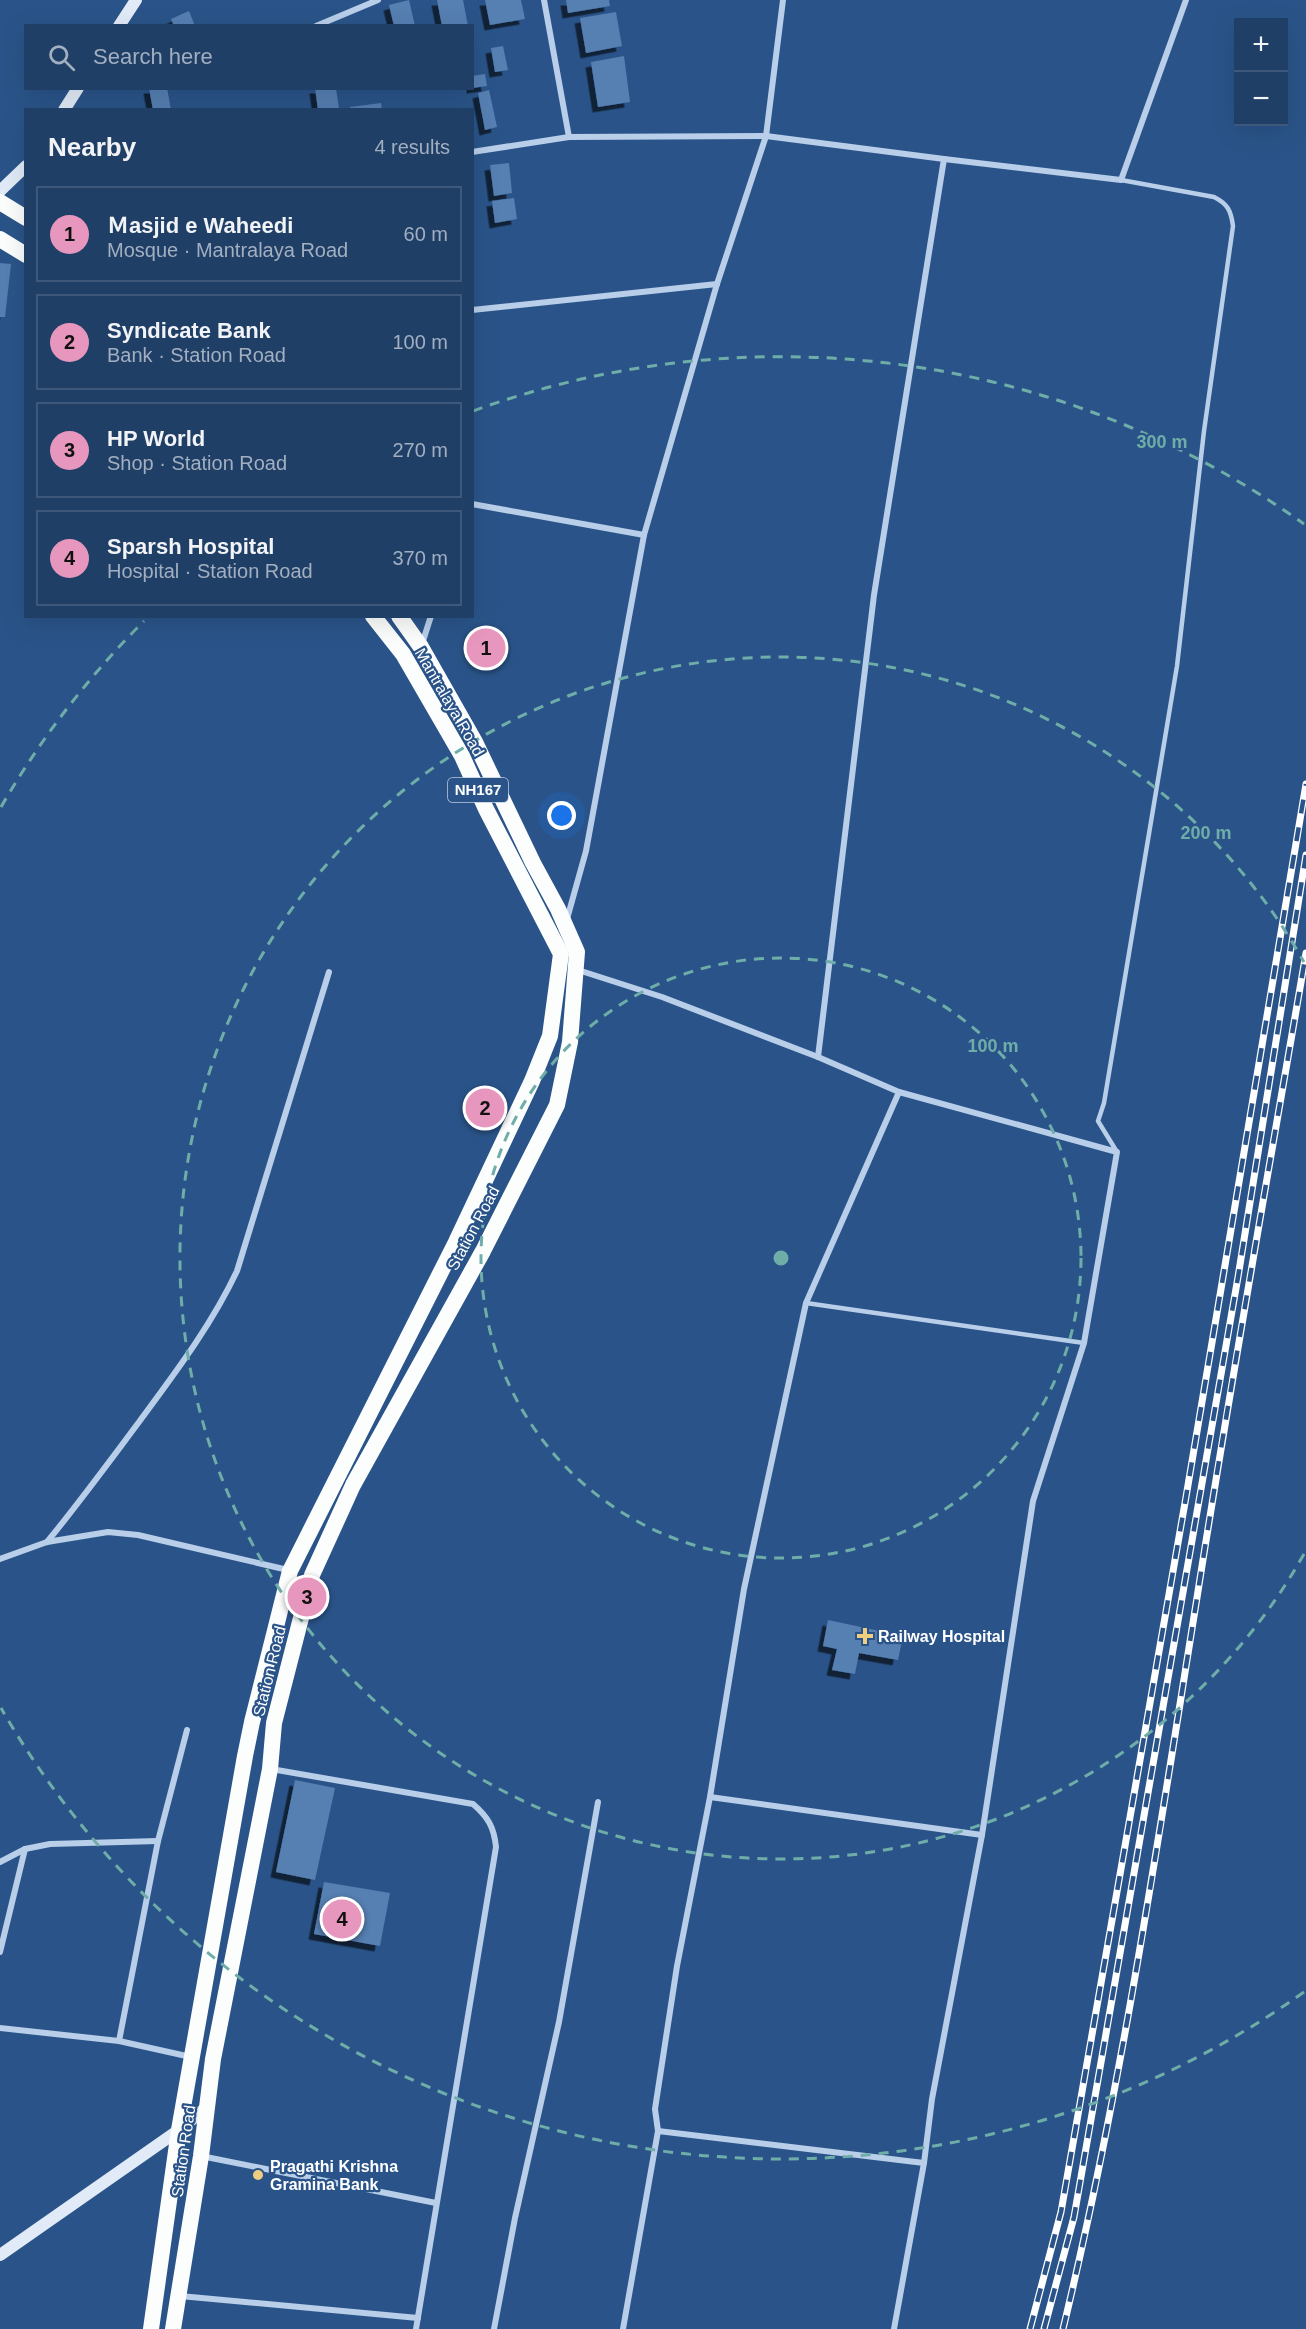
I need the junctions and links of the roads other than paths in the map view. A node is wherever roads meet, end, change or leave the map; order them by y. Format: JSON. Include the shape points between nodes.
{"nodes":[{"id":1,"x":136,"y":0,"type":"edge"},
{"id":2,"x":378,"y":0,"type":"edge"},
{"id":3,"x":544,"y":0,"type":"edge"},
{"id":4,"x":783,"y":0,"type":"edge"},
{"id":5,"x":1186,"y":0,"type":"edge"},
{"id":6,"x":120,"y":24,"type":"edge"},
{"id":7,"x":321,"y":24,"type":"edge"},
{"id":8,"x":77,"y":90,"type":"edge"},
{"id":9,"x":65,"y":108,"type":"edge"},
{"id":10,"x":766,"y":136,"type":"junction"},
{"id":11,"x":569,"y":137,"type":"junction"},
{"id":12,"x":474,"y":152,"type":"edge"},
{"id":13,"x":944,"y":159,"type":"junction"},
{"id":14,"x":24,"y":168,"type":"edge"},
{"id":15,"x":1121,"y":180,"type":"junction"},
{"id":16,"x":0,"y":191,"type":"edge"},
{"id":17,"x":0,"y":202,"type":"edge"},
{"id":18,"x":24,"y":217,"type":"edge"},
{"id":19,"x":0,"y":239,"type":"edge"},
{"id":20,"x":24,"y":254,"type":"edge"},
{"id":21,"x":717,"y":284,"type":"junction"},
{"id":22,"x":474,"y":310,"type":"edge"},
{"id":23,"x":474,"y":504,"type":"edge"},
{"id":24,"x":645,"y":535,"type":"junction"},
{"id":25,"x":375,"y":618,"type":"edge"},
{"id":26,"x":400,"y":618,"type":"edge"},
{"id":27,"x":430,"y":618,"type":"edge"},
{"id":28,"x":421,"y":647,"type":"junction"},
{"id":29,"x":565,"y":925,"type":"junction"},
{"id":30,"x":568,"y":971,"type":"junction"},
{"id":31,"x":330,"y":972,"type":"dead end"},
{"id":32,"x":818,"y":1057,"type":"junction"},
{"id":33,"x":898,"y":1092,"type":"junction"},
{"id":34,"x":1117,"y":1152,"type":"junction"},
{"id":35,"x":806,"y":1303,"type":"junction"},
{"id":36,"x":1084,"y":1343,"type":"junction"},
{"id":37,"x":47,"y":1542,"type":"junction"},
{"id":38,"x":0,"y":1559,"type":"edge"},
{"id":39,"x":290,"y":1571,"type":"junction"},
{"id":40,"x":187,"y":1730,"type":"dead end"},
{"id":41,"x":270,"y":1769,"type":"junction"},
{"id":42,"x":710,"y":1797,"type":"junction"},
{"id":43,"x":598,"y":1802,"type":"dead end"},
{"id":44,"x":982,"y":1835,"type":"junction"},
{"id":45,"x":158,"y":1841,"type":"junction"},
{"id":46,"x":25,"y":1849,"type":"junction"},
{"id":47,"x":0,"y":1862,"type":"edge"},
{"id":48,"x":0,"y":1952,"type":"edge"},
{"id":49,"x":0,"y":2028,"type":"edge"},
{"id":50,"x":119,"y":2042,"type":"junction"},
{"id":51,"x":192,"y":2057,"type":"junction"},
{"id":52,"x":207,"y":2107,"type":"junction"},
{"id":53,"x":179,"y":2130,"type":"junction"},
{"id":54,"x":658,"y":2131,"type":"junction"},
{"id":55,"x":201,"y":2156,"type":"junction"},
{"id":56,"x":924,"y":2163,"type":"junction"},
{"id":57,"x":436,"y":2203,"type":"junction"},
{"id":58,"x":0,"y":2255,"type":"edge"},
{"id":59,"x":178,"y":2295,"type":"junction"},
{"id":60,"x":418,"y":2318,"type":"junction"},
{"id":61,"x":150,"y":2329,"type":"edge"},
{"id":62,"x":173,"y":2329,"type":"edge"},
{"id":63,"x":416,"y":2329,"type":"edge"},
{"id":64,"x":494,"y":2329,"type":"edge"},
{"id":65,"x":623,"y":2329,"type":"edge"},
{"id":66,"x":894,"y":2329,"type":"edge"}],
"edges":[{"from":1,"to":6,"type":"main road"},
{"from":2,"to":7,"type":"street"},
{"from":3,"to":11,"type":"street"},
{"from":4,"to":10,"type":"street"},
{"from":5,"to":15,"type":"street"},
{"from":8,"to":9,"type":"main road"},
{"from":10,"to":11,"type":"street"},
{"from":10,"to":13,"type":"street"},
{"from":10,"to":21,"type":"street"},
{"from":11,"to":12,"type":"street"},
{"from":13,"to":15,"type":"street"},
{"from":13,"to":32,"type":"street","via":[[874,595]]},
{"from":14,"to":16,"type":"main road"},
{"from":15,"to":34,"type":"lane","via":[[1214,197],[1226,203],[1233,226],[1177,666],[1098,1121]]},
{"from":17,"to":18,"type":"highway"},
{"from":19,"to":20,"type":"highway"},
{"from":21,"to":22,"type":"street"},
{"from":21,"to":24,"type":"street"},
{"from":23,"to":24,"type":"street"},
{"from":24,"to":29,"type":"street","via":[[586,851]]},
{"from":25,"to":30,"type":"highway","name":"Mantralaya Road","number":"NH167","via":[[403,654],[462,756]]},
{"from":26,"to":28,"type":"highway","name":"Mantralaya Road","number":"NH167"},
{"from":27,"to":28,"type":"street"},
{"from":28,"to":29,"type":"highway","name":"Mantralaya Road","number":"NH167","via":[[475,742]]},
{"from":29,"to":30,"type":"highway","name":"Mantralaya Road","number":"NH167","via":[[577,952]]},
{"from":30,"to":32,"type":"street","via":[[662,996]]},
{"from":30,"to":39,"type":"highway","name":"Station Road","number":"NH167","via":[[550,1036],[532,1081],[456,1242]]},
{"from":30,"to":41,"type":"highway","name":"Station Road","number":"NH167","via":[[570,1042],[557,1106],[483,1251],[353,1485],[312,1575],[274,1723]]},
{"from":31,"to":37,"type":"street","via":[[237,1271],[221,1305],[194,1348]]},
{"from":32,"to":33,"type":"street"},
{"from":33,"to":34,"type":"street"},
{"from":33,"to":35,"type":"street"},
{"from":34,"to":36,"type":"street"},
{"from":35,"to":36,"type":"lane"},
{"from":35,"to":42,"type":"street","via":[[744,1589]]},
{"from":36,"to":44,"type":"street","via":[[1033,1501]]},
{"from":37,"to":38,"type":"street"},
{"from":37,"to":39,"type":"street","via":[[108,1532],[128,1534]]},
{"from":39,"to":51,"type":"highway","name":"Station Road","number":"NH167","via":[[252,1722]]},
{"from":40,"to":45,"type":"street"},
{"from":41,"to":52,"type":"highway","name":"Station Road","number":"NH167"},
{"from":41,"to":57,"type":"street","via":[[473,1804],[487,1816],[495,1831],[496,1847]]},
{"from":42,"to":44,"type":"street"},
{"from":42,"to":54,"type":"street","via":[[677,1966],[655,2109]]},
{"from":43,"to":64,"type":"street","via":[[559,2022]]},
{"from":44,"to":56,"type":"street","via":[[932,2099]]},
{"from":45,"to":46,"type":"street","via":[[50,1844]]},
{"from":45,"to":50,"type":"street"},
{"from":46,"to":47,"type":"street"},
{"from":46,"to":48,"type":"street"},
{"from":49,"to":50,"type":"street"},
{"from":50,"to":51,"type":"street"},
{"from":51,"to":53,"type":"highway","name":"Station Road","number":"NH167"},
{"from":52,"to":53,"type":"main road"},
{"from":52,"to":55,"type":"highway","name":"Station Road","number":"NH167"},
{"from":53,"to":58,"type":"main road"},
{"from":53,"to":61,"type":"highway","name":"Station Road","number":"NH167"},
{"from":54,"to":56,"type":"street"},
{"from":54,"to":65,"type":"street"},
{"from":55,"to":57,"type":"street"},
{"from":55,"to":59,"type":"highway","name":"Station Road","number":"NH167"},
{"from":56,"to":66,"type":"street"},
{"from":57,"to":60,"type":"street"},
{"from":59,"to":60,"type":"street"},
{"from":59,"to":62,"type":"highway","name":"Station Road","number":"NH167"},
{"from":60,"to":63,"type":"street"}]}
